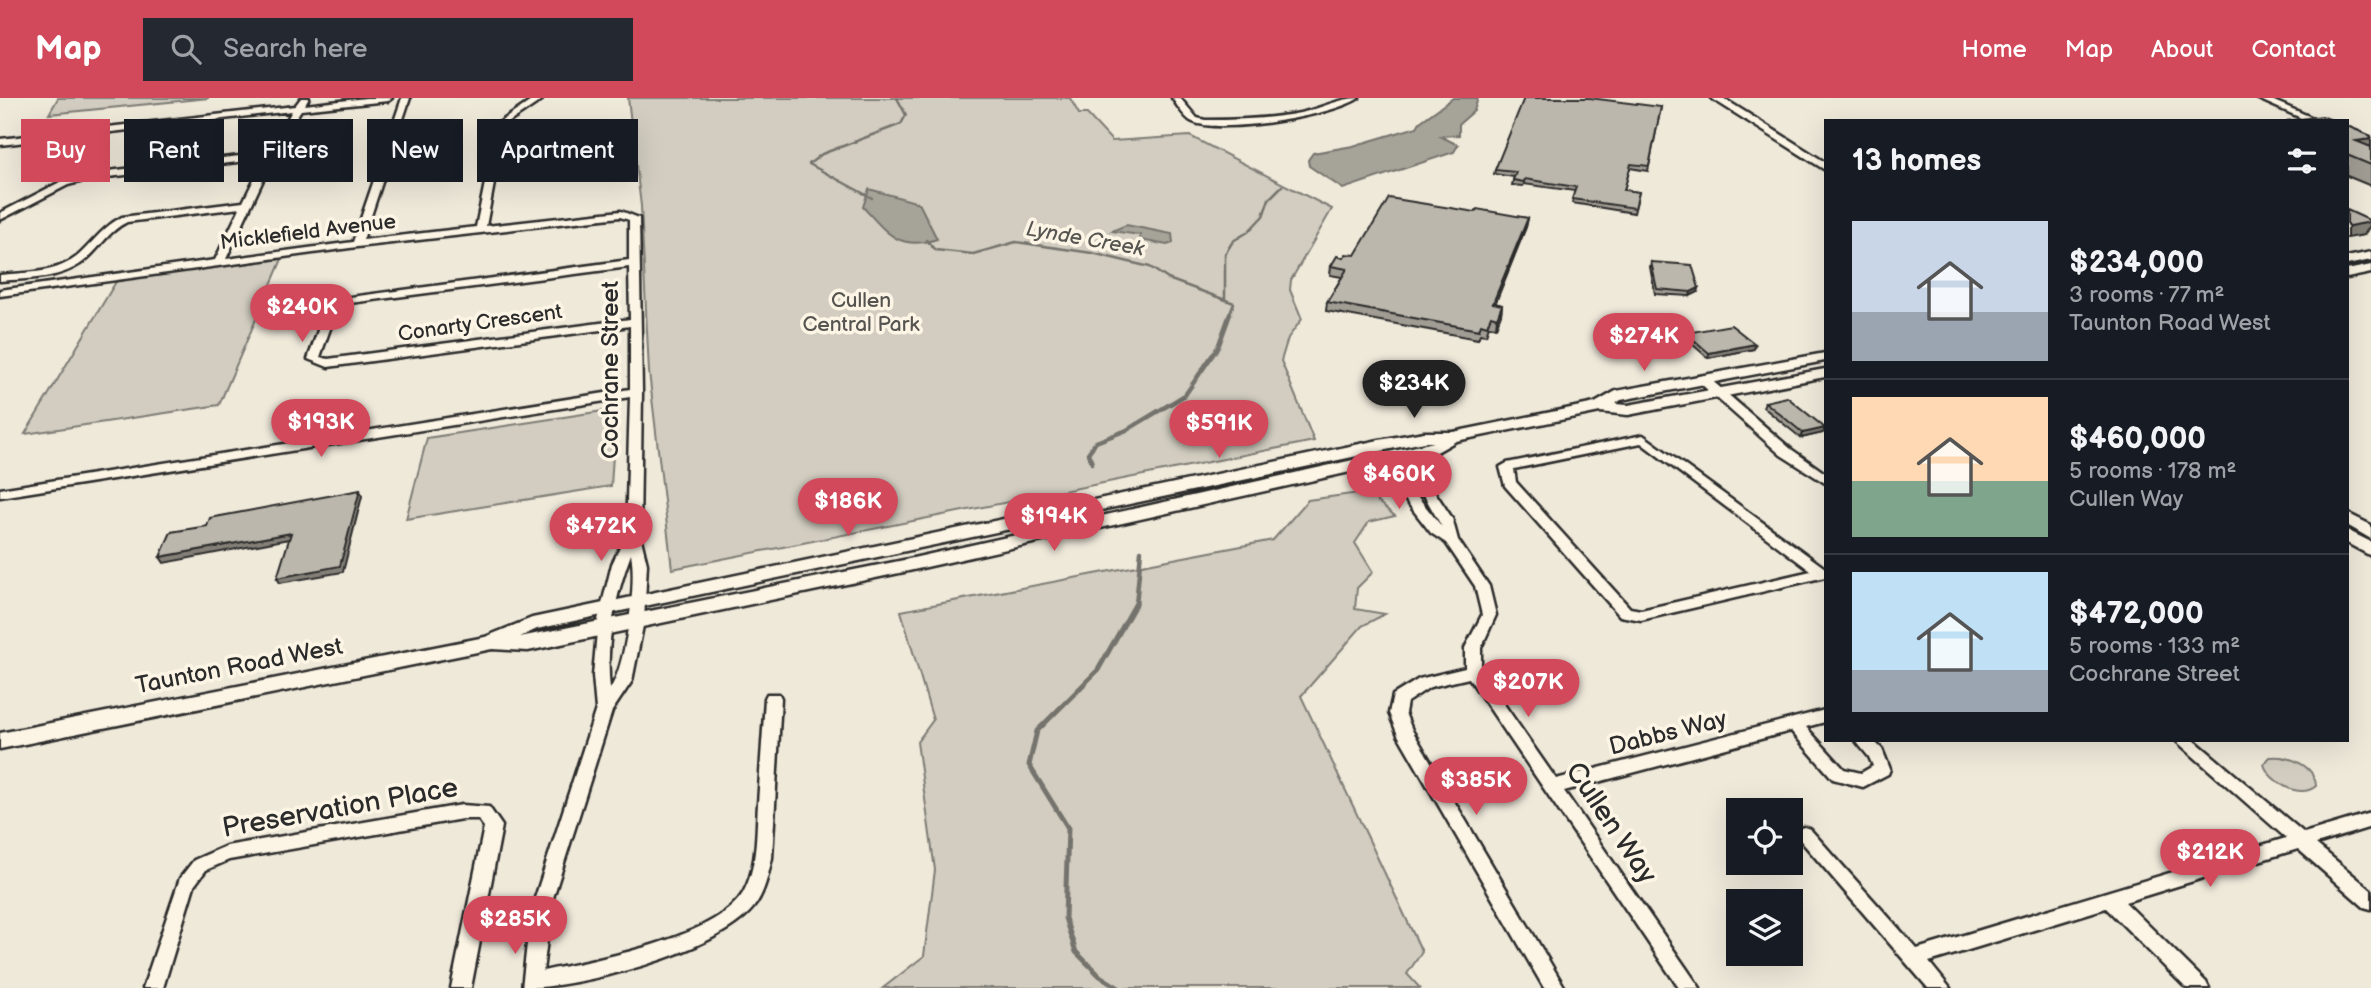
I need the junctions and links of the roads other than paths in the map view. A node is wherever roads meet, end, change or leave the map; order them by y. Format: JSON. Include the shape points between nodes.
{"nodes":[{"id":1,"x":305,"y":98,"type":"edge"},
{"id":2,"x":388,"y":98,"type":"edge"},
{"id":3,"x":406,"y":98,"type":"edge"},
{"id":4,"x":533,"y":98,"type":"edge"},
{"id":5,"x":1176,"y":98,"type":"edge"},
{"id":6,"x":1356,"y":98,"type":"edge"},
{"id":7,"x":1716,"y":98,"type":"edge"},
{"id":8,"x":1731,"y":98,"type":"edge"},
{"id":9,"x":2260,"y":98,"type":"edge"},
{"id":10,"x":295,"y":110,"type":"junction"},
{"id":11,"x":290,"y":119,"type":"edge"},
{"id":12,"x":2311,"y":119,"type":"edge"},
{"id":13,"x":1,"y":143,"type":"edge"},
{"id":14,"x":1824,"y":154,"type":"edge"},
{"id":15,"x":238,"y":159,"type":"edge"},
{"id":16,"x":1824,"y":166,"type":"edge"},
{"id":17,"x":258,"y":182,"type":"edge"},
{"id":18,"x":248,"y":204,"type":"junction"},
{"id":19,"x":621,"y":214,"type":"joint"},
{"id":20,"x":0,"y":217,"type":"edge"},
{"id":21,"x":480,"y":230,"type":"junction"},
{"id":22,"x":357,"y":244,"type":"junction"},
{"id":23,"x":2371,"y":256,"type":"edge"},
{"id":24,"x":2349,"y":261,"type":"edge"},
{"id":25,"x":219,"y":263,"type":"junction"},
{"id":26,"x":634,"y":263,"type":"junction"},
{"id":27,"x":2371,"y":269,"type":"edge"},
{"id":28,"x":2349,"y":274,"type":"edge"},
{"id":29,"x":0,"y":278,"type":"edge"},
{"id":30,"x":0,"y":293,"type":"edge"},
{"id":31,"x":635,"y":321,"type":"junction"},
{"id":32,"x":1824,"y":357,"type":"edge"},
{"id":33,"x":1824,"y":373,"type":"edge"},
{"id":34,"x":1705,"y":381,"type":"junction"},
{"id":35,"x":636,"y":392,"type":"junction"},
{"id":36,"x":1720,"y":394,"type":"junction"},
{"id":37,"x":1600,"y":407,"type":"junction"},
{"id":38,"x":1453,"y":436,"type":"junction"},
{"id":39,"x":1391,"y":458,"type":"junction"},
{"id":40,"x":1824,"y":478,"type":"edge"},
{"id":41,"x":0,"y":493,"type":"edge"},
{"id":42,"x":2349,"y":518,"type":"edge"},
{"id":43,"x":2371,"y":533,"type":"edge"},
{"id":44,"x":633,"y":535,"type":"junction"},
{"id":45,"x":2349,"y":536,"type":"edge"},
{"id":46,"x":2371,"y":550,"type":"edge"},
{"id":47,"x":1824,"y":573,"type":"edge"},
{"id":48,"x":637,"y":602,"type":"junction"},
{"id":49,"x":610,"y":607,"type":"junction"},
{"id":50,"x":636,"y":621,"type":"junction"},
{"id":51,"x":606,"y":628,"type":"junction"},
{"id":52,"x":489,"y":643,"type":"junction"},
{"id":53,"x":1474,"y":672,"type":"junction"},
{"id":54,"x":773,"y":698,"type":"dead end"},
{"id":55,"x":604,"y":709,"type":"junction"},
{"id":56,"x":1824,"y":716,"type":"edge"},
{"id":57,"x":1795,"y":725,"type":"junction"},
{"id":58,"x":0,"y":741,"type":"edge"},
{"id":59,"x":1865,"y":742,"type":"edge"},
{"id":60,"x":2185,"y":742,"type":"edge"},
{"id":61,"x":1552,"y":787,"type":"junction"},
{"id":62,"x":2371,"y":821,"type":"edge"},
{"id":63,"x":1804,"y":834,"type":"dead end"},
{"id":64,"x":2301,"y":842,"type":"junction"},
{"id":65,"x":2108,"y":898,"type":"junction"},
{"id":66,"x":2371,"y":901,"type":"edge"},
{"id":67,"x":1914,"y":958,"type":"junction"},
{"id":68,"x":533,"y":985,"type":"edge"},
{"id":69,"x":153,"y":988,"type":"edge"},
{"id":70,"x":461,"y":988,"type":"edge"},
{"id":71,"x":1555,"y":988,"type":"edge"},
{"id":72,"x":1690,"y":988,"type":"edge"},
{"id":73,"x":1940,"y":988,"type":"edge"},
{"id":74,"x":2199,"y":988,"type":"edge"}],
"edges":[{"from":1,"to":10,"type":"street"},
{"from":2,"to":10,"type":"street"},
{"from":3,"to":22,"type":"street"},
{"from":4,"to":21,"type":"street","via":[[538,100],[501,124]]},
{"from":5,"to":6,"type":"street","via":[[1194,120],[1205,123],[1279,121]]},
{"from":7,"to":16,"type":"main road"},
{"from":8,"to":14,"type":"main road"},
{"from":9,"to":12,"type":"street"},
{"from":10,"to":11,"type":"street"},
{"from":10,"to":13,"type":"street"},
{"from":15,"to":20,"type":"street","via":[[90,176],[65,183]]},
{"from":17,"to":18,"type":"street"},
{"from":18,"to":25,"type":"street"},
{"from":18,"to":29,"type":"street","via":[[125,219],[113,224],[76,263],[58,272]]},
{"from":19,"to":21,"type":"street","name":"Micklefield Avenue"},
{"from":19,"to":26,"type":"street","name":"Cochrane Street","via":[[634,218]]},
{"from":21,"to":22,"type":"street","name":"Micklefield Avenue"},
{"from":22,"to":25,"type":"street","name":"Micklefield Avenue"},
{"from":23,"to":24,"type":"main road"},
{"from":25,"to":30,"type":"street","name":"Micklefield Avenue"},
{"from":26,"to":31,"type":"street","name":"Cochrane Street"},
{"from":26,"to":31,"type":"street","name":"Conarty Crescent","via":[[347,300],[331,310],[314,359],[328,363]]},
{"from":27,"to":28,"type":"main road"},
{"from":31,"to":35,"type":"street","name":"Cochrane Street"},
{"from":32,"to":34,"type":"main road","name":"Taunton Road West"},
{"from":33,"to":36,"type":"main road","name":"Taunton Road West"},
{"from":34,"to":36,"type":"street"},
{"from":34,"to":37,"type":"main road","name":"Taunton Road West","via":[[1616,396]]},
{"from":35,"to":41,"type":"street"},
{"from":35,"to":44,"type":"street","name":"Cochrane Street"},
{"from":36,"to":37,"type":"main road","name":"Taunton Road West","via":[[1628,410]]},
{"from":36,"to":40,"type":"street"},
{"from":37,"to":38,"type":"main road","name":"Taunton Road West"},
{"from":38,"to":39,"type":"main road","name":"Taunton Road West","via":[[1435,448]]},
{"from":38,"to":48,"type":"main road","name":"Taunton Road West","via":[[1424,436]]},
{"from":39,"to":50,"type":"main road","name":"Taunton Road West"},
{"from":39,"to":53,"type":"street","via":[[1391,472],[1436,530],[1451,540],[1482,586],[1489,615],[1474,648]]},
{"from":42,"to":43,"type":"main road"},
{"from":44,"to":48,"type":"street","name":"Cochrane Street","via":[[640,564]]},
{"from":44,"to":49,"type":"street","name":"Cochrane Street","via":[[622,553]]},
{"from":45,"to":46,"type":"main road"},
{"from":47,"to":47,"type":"street","via":[[1643,439],[1507,467],[1510,483],[1625,612],[1642,615]]},
{"from":48,"to":49,"type":"main road","name":"Taunton Road West"},
{"from":48,"to":50,"type":"street","name":"Cochrane Street"},
{"from":49,"to":51,"type":"street","name":"Cochrane Street"},
{"from":49,"to":52,"type":"main road","name":"Taunton Road West","via":[[532,624]]},
{"from":50,"to":51,"type":"main road","name":"Taunton Road West"},
{"from":50,"to":55,"type":"street","name":"Cochrane Street","via":[[624,681]]},
{"from":51,"to":52,"type":"main road","name":"Taunton Road West","via":[[528,645]]},
{"from":51,"to":55,"type":"street","name":"Cochrane Street","via":[[601,671]]},
{"from":52,"to":58,"type":"main road","name":"Taunton Road West"},
{"from":53,"to":61,"type":"street","name":"Cullen Way"},
{"from":53,"to":71,"type":"street","via":[[1412,687],[1399,699],[1397,713]]},
{"from":54,"to":68,"type":"street","via":[[763,858],[746,903],[700,936]]},
{"from":55,"to":68,"type":"street","name":"Cochrane Street","via":[[543,901]]},
{"from":56,"to":57,"type":"street","name":"Dabbs Way"},
{"from":57,"to":59,"type":"street","via":[[1839,774],[1863,780],[1882,769]]},
{"from":57,"to":61,"type":"street","name":"Dabbs Way"},
{"from":60,"to":64,"type":"street"},
{"from":61,"to":72,"type":"street","name":"Cullen Way"},
{"from":62,"to":64,"type":"street"},
{"from":63,"to":67,"type":"street"},
{"from":64,"to":65,"type":"street"},
{"from":64,"to":66,"type":"street"},
{"from":65,"to":67,"type":"street"},
{"from":65,"to":74,"type":"street"},
{"from":67,"to":73,"type":"street"},
{"from":69,"to":70,"type":"street","name":"Preservation Place","via":[[186,883],[200,865],[226,853],[483,812],[493,826],[491,848]]}]}
